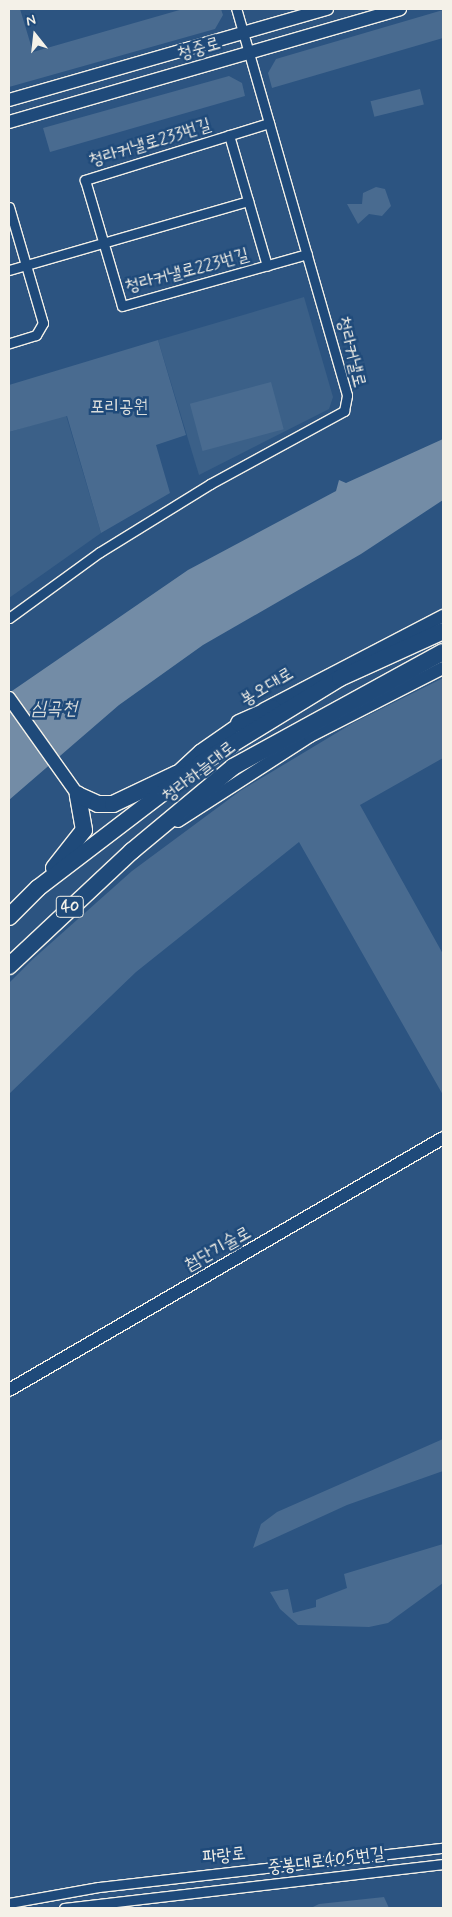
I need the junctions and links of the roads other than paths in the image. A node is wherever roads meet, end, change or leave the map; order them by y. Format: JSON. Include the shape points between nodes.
{"nodes":[{"id":1,"x":236,"y":9,"type":"edge"},
{"id":2,"x":327,"y":9,"type":"edge"},
{"id":3,"x":400,"y":9,"type":"edge"},
{"id":4,"x":243,"y":33,"type":"junction"},
{"id":5,"x":249,"y":53,"type":"junction"},
{"id":6,"x":9,"y":100,"type":"edge"},
{"id":7,"x":9,"y":122,"type":"edge"},
{"id":8,"x":269,"y":123,"type":"junction"},
{"id":9,"x":229,"y":135,"type":"junction"},
{"id":10,"x":248,"y":201,"type":"junction"},
{"id":11,"x":9,"y":207,"type":"edge"},
{"id":12,"x":104,"y":242,"type":"junction"},
{"id":13,"x":307,"y":254,"type":"junction"},
{"id":14,"x":26,"y":265,"type":"junction"},
{"id":15,"x":267,"y":266,"type":"junction"},
{"id":16,"x":9,"y":270,"type":"edge"},
{"id":17,"x":9,"y":343,"type":"edge"},
{"id":18,"x":443,"y":616,"type":"edge"},
{"id":19,"x":9,"y":618,"type":"edge"},
{"id":20,"x":443,"y":631,"type":"edge"},
{"id":21,"x":443,"y":652,"type":"edge"},
{"id":22,"x":366,"y":666,"type":"junction"},
{"id":23,"x":443,"y":668,"type":"edge"},
{"id":24,"x":9,"y":698,"type":"edge"},
{"id":25,"x":239,"y":723,"type":"junction"},
{"id":26,"x":176,"y":774,"type":"junction"},
{"id":27,"x":78,"y":795,"type":"junction"},
{"id":28,"x":129,"y":818,"type":"junction"},
{"id":29,"x":132,"y":851,"type":"junction"},
{"id":30,"x":38,"y":888,"type":"junction"},
{"id":31,"x":9,"y":917,"type":"edge"},
{"id":32,"x":9,"y":966,"type":"edge"},
{"id":33,"x":443,"y":1138,"type":"edge"},
{"id":34,"x":9,"y":1390,"type":"edge"},
{"id":35,"x":443,"y":1848,"type":"edge"},
{"id":36,"x":443,"y":1864,"type":"edge"},
{"id":37,"x":9,"y":1903,"type":"edge"},
{"id":38,"x":64,"y":1908,"type":"edge"}],
"edges":[{"from":1,"to":4,"type":"street","name":"청라커낼로"},
{"from":2,"to":4,"type":"street","name":"청중로"},
{"from":3,"to":5,"type":"street","name":"청중로"},
{"from":4,"to":5,"type":"street","name":"청라커낼로"},
{"from":4,"to":6,"type":"street","name":"청중로"},
{"from":5,"to":7,"type":"street","name":"청중로"},
{"from":5,"to":8,"type":"street","name":"청라커낼로"},
{"from":8,"to":9,"type":"street","name":"청라커낼로233번길"},
{"from":8,"to":13,"type":"street","name":"청라커낼로"},
{"from":9,"to":10,"type":"street","name":"청라커낼로233번길"},
{"from":9,"to":12,"type":"street","name":"청라커낼로233번길","via":[[85,180]]},
{"from":10,"to":12,"type":"street"},
{"from":10,"to":15,"type":"street","name":"청라커낼로223번길"},
{"from":11,"to":14,"type":"street"},
{"from":12,"to":14,"type":"street"},
{"from":12,"to":15,"type":"street","name":"청라커낼로223번길","via":[[122,306]]},
{"from":13,"to":15,"type":"street","name":"청라커낼로223번길"},
{"from":13,"to":19,"type":"street","name":"청라커낼로","via":[[347,395],[344,411],[210,484],[100,552]]},
{"from":14,"to":16,"type":"street"},
{"from":14,"to":17,"type":"street","via":[[43,322],[36,335]]},
{"from":18,"to":25,"type":"street","name":"봉오대로","number":"40","via":[[313,680]]},
{"from":20,"to":22,"type":"highway","name":"청라하늘대로"},
{"from":21,"to":29,"type":"highway","name":"청라하늘대로","via":[[233,767]]},
{"from":22,"to":25,"type":"highway"},
{"from":22,"to":28,"type":"highway","name":"청라하늘대로","via":[[200,764]]},
{"from":23,"to":29,"type":"street","number":"40","via":[[310,736]]},
{"from":24,"to":27,"type":"street"},
{"from":25,"to":26,"type":"street","name":"봉오대로","number":"40"},
{"from":26,"to":27,"type":"highway","via":[[113,804],[98,804]]},
{"from":26,"to":28,"type":"street","name":"봉오대로","number":"40"},
{"from":27,"to":30,"type":"highway","via":[[84,830]]},
{"from":28,"to":30,"type":"highway","name":"청라하늘대로","number":"40"},
{"from":29,"to":32,"type":"highway","name":"청라하늘대로","number":"40"},
{"from":30,"to":31,"type":"highway","name":"청라하늘대로","number":"40"},
{"from":33,"to":34,"type":"street","name":"첨단기술로"},
{"from":35,"to":37,"type":"street","name":"파랑로","via":[[99,1887]]},
{"from":36,"to":38,"type":"street","name":"중봉대로405번길"}]}
